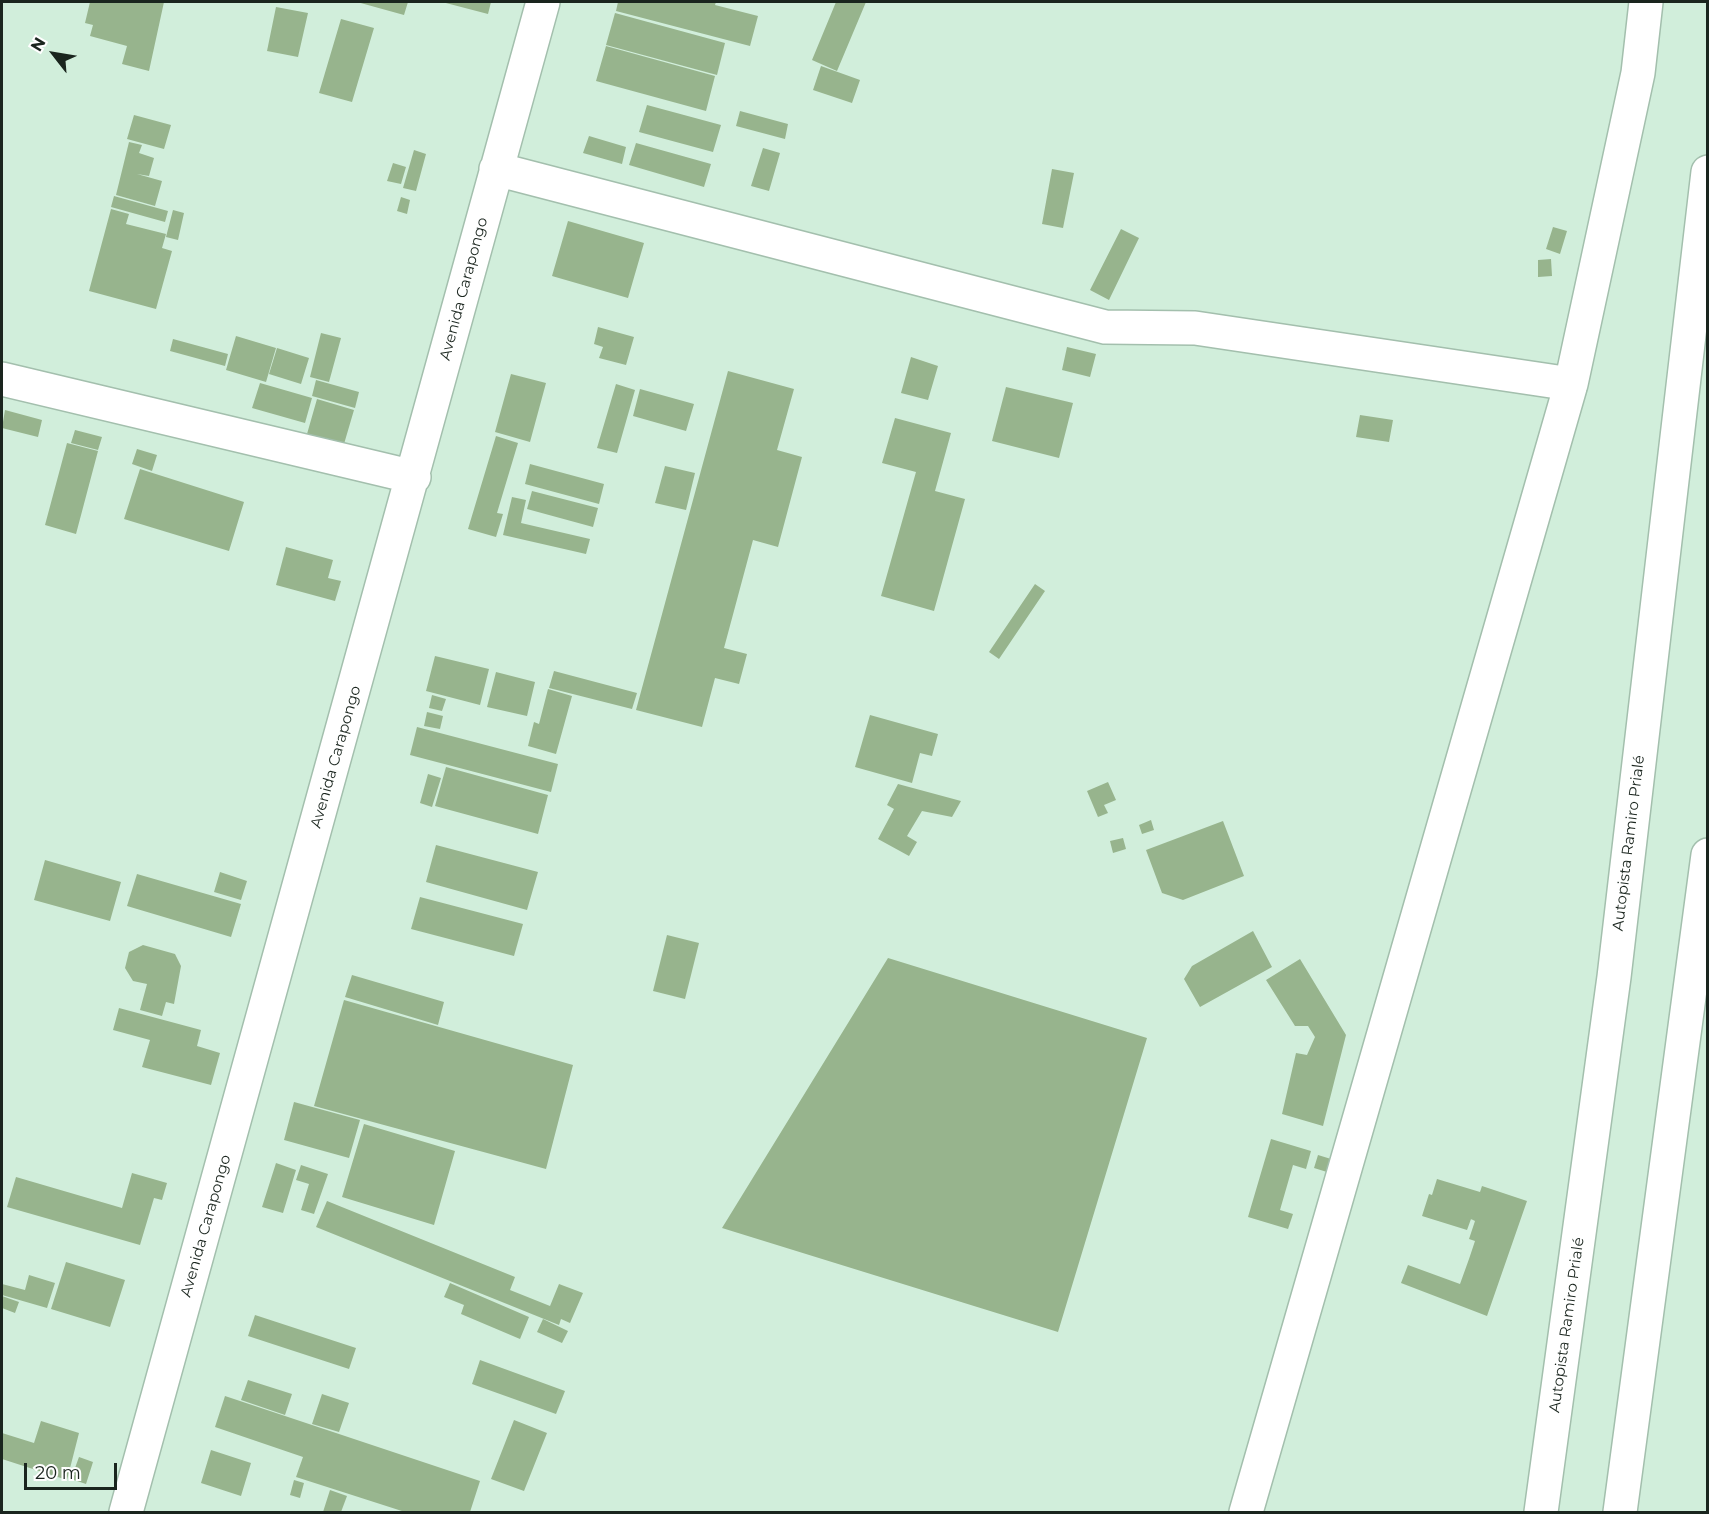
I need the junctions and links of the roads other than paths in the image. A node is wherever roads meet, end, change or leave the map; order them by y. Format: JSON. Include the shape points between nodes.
{"nodes":[{"id":1,"x":543,"y":2,"type":"edge"},
{"id":2,"x":1647,"y":2,"type":"edge"},
{"id":3,"x":496,"y":169,"type":"junction"},
{"id":4,"x":1707,"y":172,"type":"edge"},
{"id":5,"x":2,"y":379,"type":"edge"},
{"id":6,"x":1571,"y":384,"type":"junction"},
{"id":7,"x":414,"y":477,"type":"junction"},
{"id":8,"x":1707,"y":855,"type":"edge"},
{"id":9,"x":126,"y":1512,"type":"edge"},
{"id":10,"x":1246,"y":1512,"type":"edge"},
{"id":11,"x":1541,"y":1512,"type":"edge"},
{"id":12,"x":1620,"y":1512,"type":"edge"}],
"edges":[{"from":1,"to":3,"type":"main road","name":"Avenida Carapongo"},
{"from":2,"to":6,"type":"main road","via":[[1638,73]]},
{"from":3,"to":6,"type":"main road","via":[[1106,327],[1195,328]]},
{"from":3,"to":7,"type":"main road","name":"Avenida Carapongo"},
{"from":4,"to":11,"type":"main road","name":"Autopista Ramiro Prialé","via":[[1614,977]]},
{"from":5,"to":7,"type":"main road"},
{"from":6,"to":10,"type":"main road"},
{"from":7,"to":9,"type":"main road","name":"Avenida Carapongo"},
{"from":8,"to":12,"type":"main road"}]}
